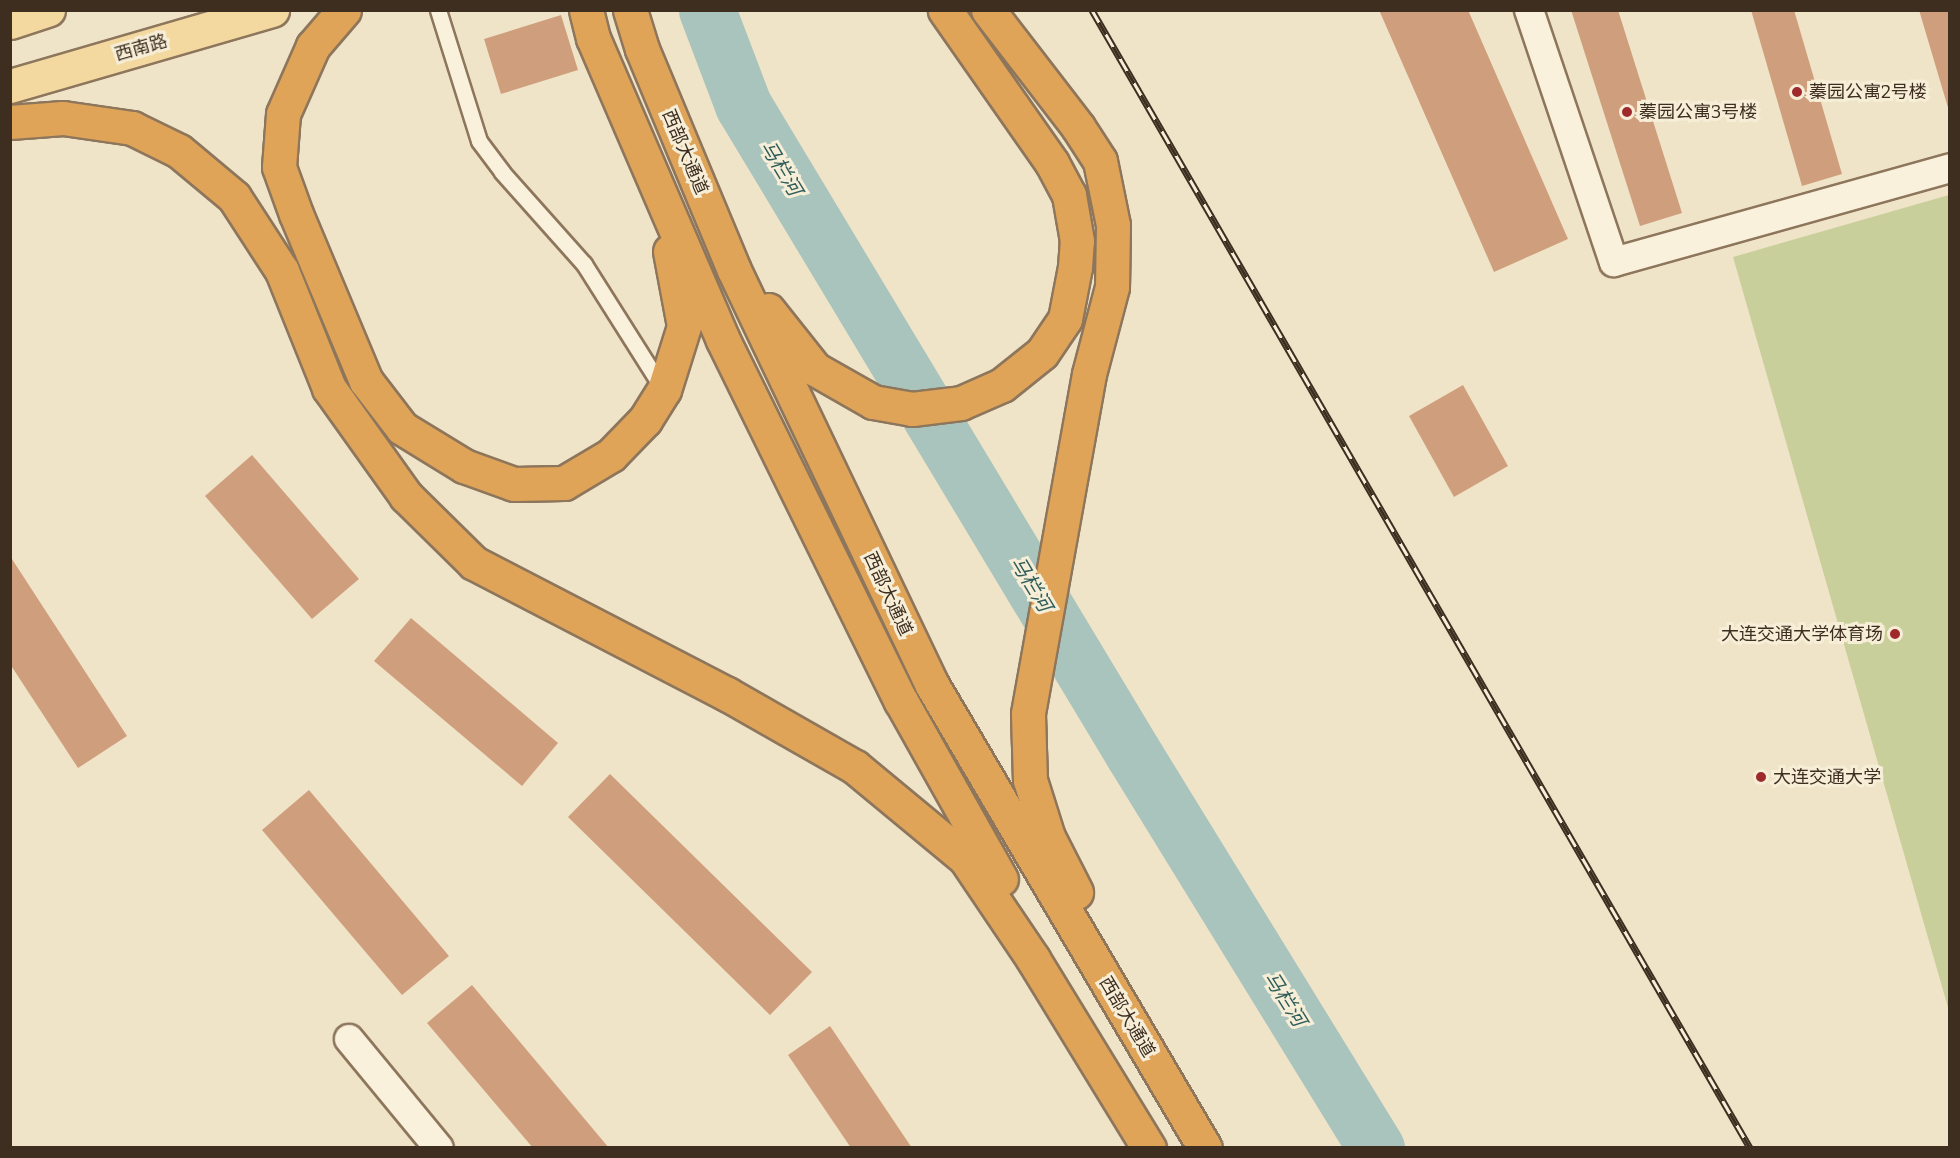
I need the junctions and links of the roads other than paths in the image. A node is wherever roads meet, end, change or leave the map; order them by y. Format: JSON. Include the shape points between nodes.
{"nodes":[{"id":1,"x":48,"y":10,"type":"edge"},
{"id":2,"x":272,"y":10,"type":"edge"},
{"id":3,"x":344,"y":10,"type":"edge"},
{"id":4,"x":438,"y":10,"type":"edge"},
{"id":5,"x":630,"y":10,"type":"edge"},
{"id":6,"x":945,"y":10,"type":"edge"},
{"id":7,"x":988,"y":10,"type":"edge"},
{"id":8,"x":1529,"y":10,"type":"edge"},
{"id":9,"x":587,"y":20,"type":"edge"},
{"id":10,"x":10,"y":22,"type":"edge"},
{"id":11,"x":10,"y":86,"type":"edge"},
{"id":12,"x":10,"y":122,"type":"edge"},
{"id":13,"x":1950,"y":168,"type":"edge"},
{"id":14,"x":654,"y":179,"type":"junction"},
{"id":15,"x":734,"y":270,"type":"junction"},
{"id":16,"x":664,"y":390,"type":"junction"},
{"id":17,"x":349,"y":1039,"type":"dead end"},
{"id":18,"x":1199,"y":1138,"type":"edge"},
{"id":19,"x":439,"y":1148,"type":"edge"},
{"id":20,"x":1150,"y":1148,"type":"edge"}],
"edges":[{"from":1,"to":10,"type":"main road"},
{"from":2,"to":11,"type":"main road","name":"西南路"},
{"from":3,"to":16,"type":"highway","via":[[313,46],[284,114],[279,167],[366,381],[402,428],[464,466],[514,484],[564,483],[611,455],[645,420]]},
{"from":4,"to":16,"type":"lane","via":[[479,141],[584,264]]},
{"from":5,"to":15,"type":"highway","name":"西部大通道","via":[[642,49]]},
{"from":6,"to":15,"type":"highway","via":[[1052,163],[1069,195],[1077,241],[1075,267],[1065,319],[1042,353],[1002,385],[961,403],[912,409],[873,402],[815,369]]},
{"from":7,"to":18,"type":"highway","via":[[1100,161],[1113,225],[1112,287],[1089,374],[1028,714],[1030,780],[1048,837]]},
{"from":8,"to":13,"type":"street","via":[[1614,261]]},
{"from":9,"to":14,"type":"highway","name":"西部大通道"},
{"from":12,"to":20,"type":"highway","via":[[63,118],[132,128],[179,151],[234,197],[282,271],[329,388],[406,496],[474,563],[727,694],[855,767],[965,858],[1033,959]]},
{"from":14,"to":16,"type":"highway","via":[[684,326]]},
{"from":14,"to":20,"type":"highway","name":"西部大通道","via":[[723,340],[901,701]]},
{"from":15,"to":18,"type":"highway","name":"西部大通道","via":[[932,685]]},
{"from":17,"to":19,"type":"street"}]}
